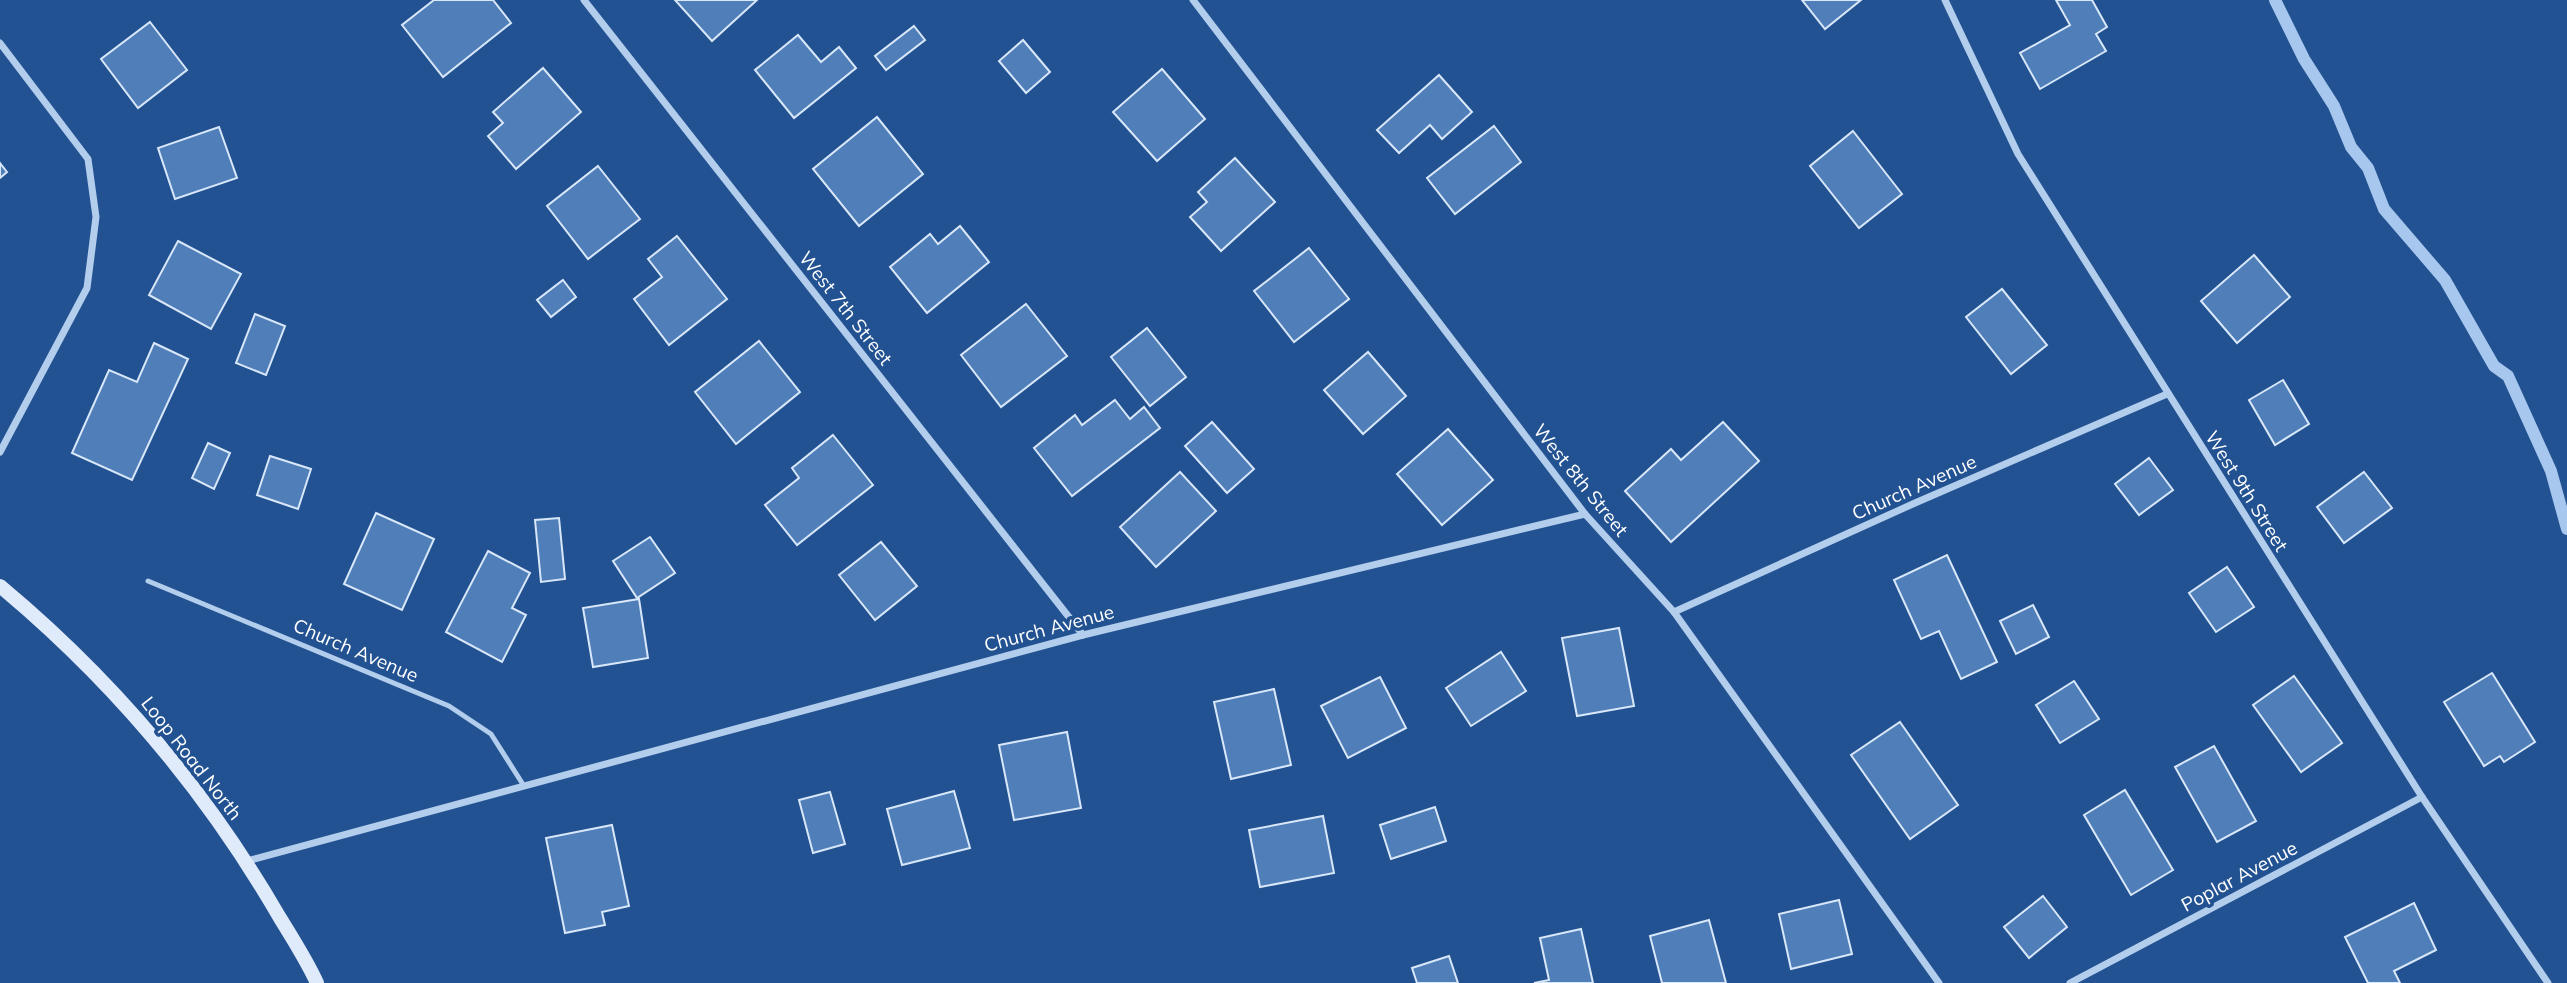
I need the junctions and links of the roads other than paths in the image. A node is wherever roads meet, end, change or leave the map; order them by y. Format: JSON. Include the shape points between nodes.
{"nodes":[{"id":1,"x":584,"y":0,"type":"edge"},
{"id":2,"x":1194,"y":0,"type":"edge"},
{"id":3,"x":1945,"y":0,"type":"edge"},
{"id":4,"x":0,"y":43,"type":"edge"},
{"id":5,"x":2167,"y":394,"type":"junction"},
{"id":6,"x":0,"y":452,"type":"edge"},
{"id":7,"x":1585,"y":514,"type":"junction"},
{"id":8,"x":148,"y":581,"type":"dead end"},
{"id":9,"x":0,"y":586,"type":"edge"},
{"id":10,"x":1674,"y":611,"type":"junction"},
{"id":11,"x":1083,"y":635,"type":"junction"},
{"id":12,"x":524,"y":786,"type":"junction"},
{"id":13,"x":2423,"y":797,"type":"junction"},
{"id":14,"x":247,"y":861,"type":"junction"},
{"id":15,"x":317,"y":983,"type":"edge"},
{"id":16,"x":1939,"y":983,"type":"edge"},
{"id":17,"x":2070,"y":983,"type":"edge"},
{"id":18,"x":2548,"y":983,"type":"edge"}],
"edges":[{"from":1,"to":11,"type":"street","name":"West 7th Street"},
{"from":2,"to":7,"type":"street","name":"West 8th Street"},
{"from":3,"to":5,"type":"street","name":"West 9th Street","via":[[2018,154]]},
{"from":4,"to":6,"type":"street","via":[[88,159],[96,217],[87,288]]},
{"from":5,"to":10,"type":"street","name":"Church Avenue"},
{"from":5,"to":13,"type":"street","name":"West 9th Street"},
{"from":7,"to":10,"type":"street","name":"West 8th Street"},
{"from":7,"to":11,"type":"street","name":"Church Avenue"},
{"from":8,"to":12,"type":"lane","name":"Church Avenue","via":[[449,706],[491,734]]},
{"from":9,"to":14,"type":"main road","name":"Loop Road North","via":[[64,639],[148,728]]},
{"from":10,"to":16,"type":"street","name":"West 8th Street"},
{"from":11,"to":12,"type":"street","name":"Church Avenue"},
{"from":12,"to":14,"type":"street","name":"Church Avenue"},
{"from":13,"to":17,"type":"street","name":"Poplar Avenue"},
{"from":13,"to":18,"type":"street","name":"West 9th Street"},
{"from":14,"to":15,"type":"main road","name":"Loop Road North"}]}
